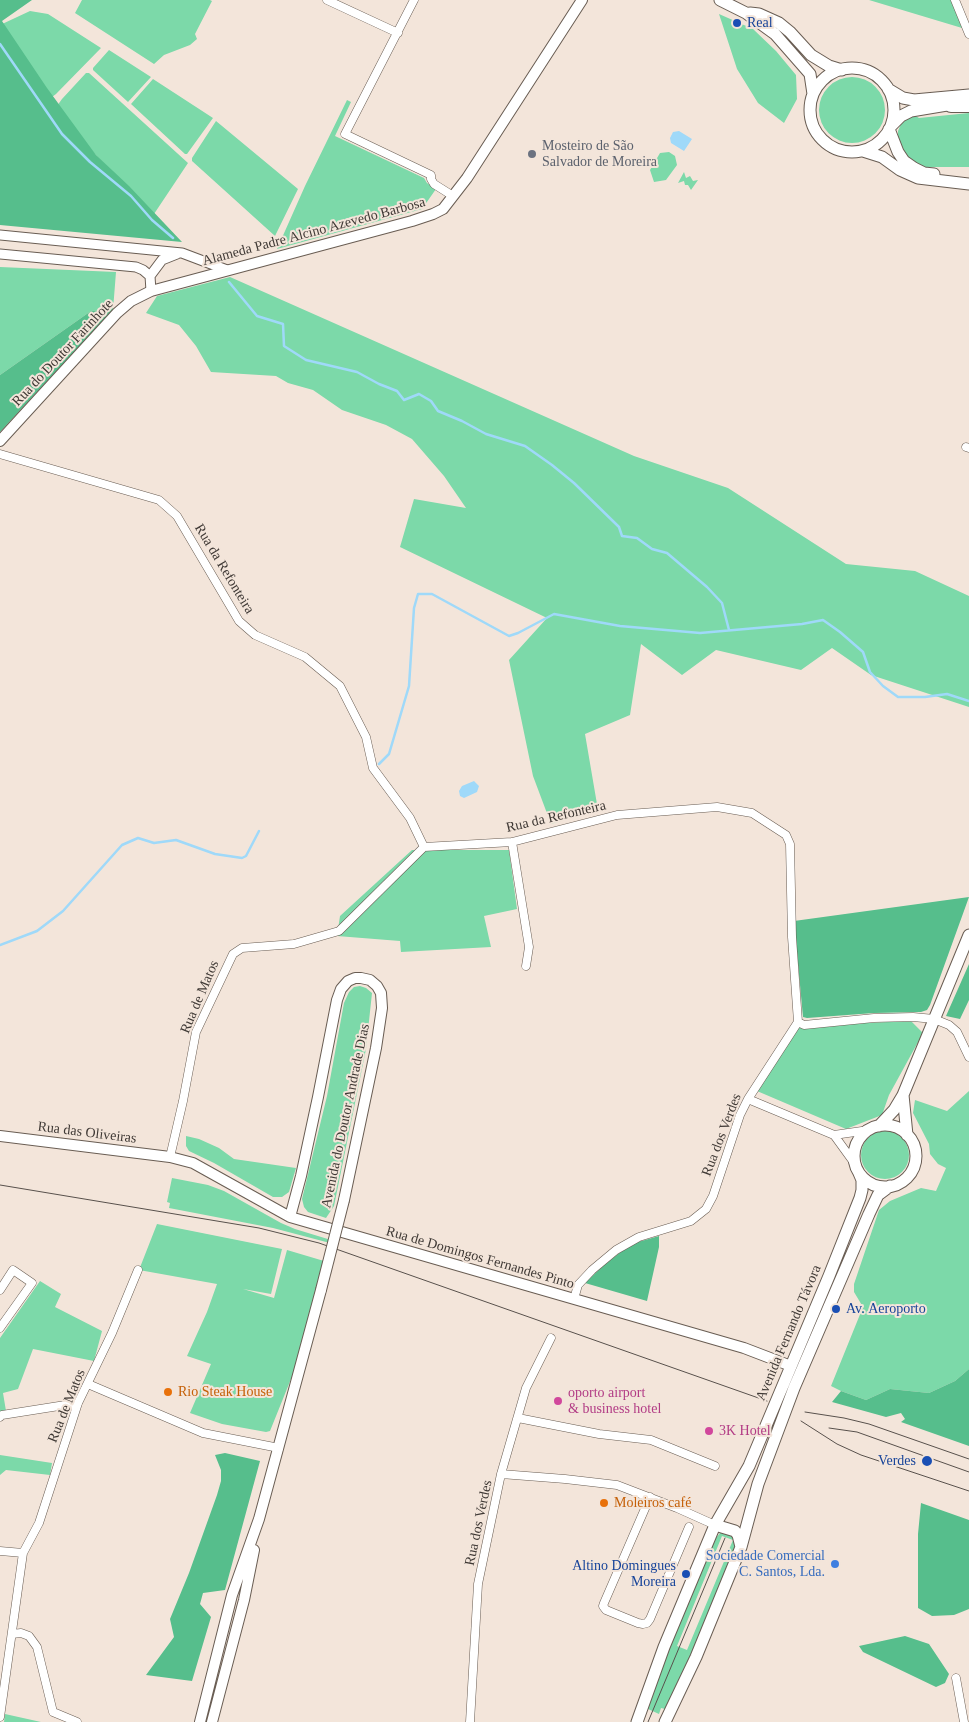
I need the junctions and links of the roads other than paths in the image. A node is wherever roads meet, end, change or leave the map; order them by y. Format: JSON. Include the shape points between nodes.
{"nodes":[{"id":1,"x":327,"y":0,"type":"edge"},
{"id":2,"x":414,"y":0,"type":"edge"},
{"id":3,"x":582,"y":0,"type":"edge"},
{"id":4,"x":720,"y":0,"type":"edge"},
{"id":5,"x":955,"y":0,"type":"edge"},
{"id":6,"x":746,"y":13,"type":"junction"},
{"id":7,"x":398,"y":33,"type":"junction"},
{"id":8,"x":969,"y":34,"type":"edge"},
{"id":9,"x":842,"y":70,"type":"junction"},
{"id":10,"x":888,"y":89,"type":"junction"},
{"id":11,"x":969,"y":89,"type":"edge"},
{"id":12,"x":813,"y":94,"type":"junction"},
{"id":13,"x":969,"y":95,"type":"edge"},
{"id":14,"x":951,"y":100,"type":"junction"},
{"id":15,"x":969,"y":103,"type":"edge"},
{"id":16,"x":890,"y":127,"type":"junction"},
{"id":17,"x":862,"y":151,"type":"junction"},
{"id":18,"x":969,"y":178,"type":"edge"},
{"id":19,"x":969,"y":184,"type":"edge"},
{"id":20,"x":453,"y":196,"type":"junction"},
{"id":21,"x":0,"y":235,"type":"edge"},
{"id":22,"x":182,"y":252,"type":"junction"},
{"id":23,"x":0,"y":254,"type":"edge"},
{"id":24,"x":227,"y":270,"type":"junction"},
{"id":25,"x":150,"y":276,"type":"junction"},
{"id":26,"x":151,"y":291,"type":"junction"},
{"id":27,"x":0,"y":441,"type":"edge"},
{"id":28,"x":0,"y":454,"type":"edge"},
{"id":29,"x":512,"y":842,"type":"junction"},
{"id":30,"x":424,"y":847,"type":"junction"},
{"id":31,"x":969,"y":935,"type":"edge"},
{"id":32,"x":526,"y":966,"type":"dead end"},
{"id":33,"x":934,"y":1020,"type":"junction"},
{"id":34,"x":798,"y":1022,"type":"junction"},
{"id":35,"x":969,"y":1057,"type":"edge"},
{"id":36,"x":903,"y":1095,"type":"junction"},
{"id":37,"x":748,"y":1099,"type":"junction"},
{"id":38,"x":874,"y":1128,"type":"junction"},
{"id":39,"x":834,"y":1135,"type":"junction"},
{"id":40,"x":907,"y":1135,"type":"junction"},
{"id":41,"x":0,"y":1136,"type":"edge"},
{"id":42,"x":170,"y":1157,"type":"junction"},
{"id":43,"x":857,"y":1169,"type":"junction"},
{"id":44,"x":890,"y":1186,"type":"junction"},
{"id":45,"x":290,"y":1217,"type":"junction"},
{"id":46,"x":138,"y":1270,"type":"dead end"},
{"id":47,"x":0,"y":1290,"type":"edge"},
{"id":48,"x":574,"y":1299,"type":"junction"},
{"id":49,"x":0,"y":1328,"type":"edge"},
{"id":50,"x":552,"y":1338,"type":"dead end"},
{"id":51,"x":797,"y":1368,"type":"junction"},
{"id":52,"x":88,"y":1384,"type":"junction"},
{"id":53,"x":78,"y":1403,"type":"junction"},
{"id":54,"x":0,"y":1417,"type":"edge"},
{"id":55,"x":518,"y":1418,"type":"junction"},
{"id":56,"x":279,"y":1448,"type":"junction"},
{"id":57,"x":715,"y":1466,"type":"dead end"},
{"id":58,"x":502,"y":1474,"type":"junction"},
{"id":59,"x":650,"y":1497,"type":"junction"},
{"id":60,"x":259,"y":1519,"type":"junction"},
{"id":61,"x":715,"y":1525,"type":"junction"},
{"id":62,"x":689,"y":1527,"type":"dead end"},
{"id":63,"x":741,"y":1547,"type":"junction"},
{"id":64,"x":0,"y":1550,"type":"edge"},
{"id":65,"x":23,"y":1553,"type":"junction"},
{"id":66,"x":12,"y":1634,"type":"junction"},
{"id":67,"x":956,"y":1678,"type":"dead end"},
{"id":68,"x":0,"y":1716,"type":"edge"},
{"id":69,"x":77,"y":1722,"type":"edge"},
{"id":70,"x":200,"y":1722,"type":"edge"},
{"id":71,"x":212,"y":1722,"type":"edge"},
{"id":72,"x":470,"y":1722,"type":"edge"},
{"id":73,"x":637,"y":1722,"type":"edge"},
{"id":74,"x":665,"y":1722,"type":"edge"},
{"id":75,"x":964,"y":1722,"type":"edge"}],
"edges":[{"from":1,"to":7,"type":"street"},
{"from":2,"to":7,"type":"street"},
{"from":3,"to":20,"type":"main road","name":"Alameda Padre Alcino Azevedo Barbosa"},
{"from":4,"to":6,"type":"main road"},
{"from":5,"to":8,"type":"street"},
{"from":6,"to":9,"type":"main road","via":[[779,22],[811,55]]},
{"from":6,"to":12,"type":"main road","via":[[769,28],[802,63],[810,74]]},
{"from":7,"to":20,"type":"street","via":[[345,134],[431,175],[434,184]]},
{"from":9,"to":10,"type":"main road","via":[[855,68],[869,72]]},
{"from":9,"to":12,"type":"main road","via":[[827,76]]},
{"from":10,"to":14,"type":"main road","via":[[910,100]]},
{"from":10,"to":16,"type":"main road","via":[[894,105]]},
{"from":11,"to":14,"type":"main road"},
{"from":12,"to":17,"type":"main road","via":[[810,115],[821,138],[843,151]]},
{"from":13,"to":14,"type":"main road"},
{"from":14,"to":15,"type":"highway"},
{"from":14,"to":16,"type":"main road","via":[[906,112]]},
{"from":16,"to":17,"type":"main road","via":[[880,142]]},
{"from":16,"to":18,"type":"main road","via":[[898,152],[914,168],[924,173]]},
{"from":17,"to":19,"type":"main road","via":[[882,157],[918,178]]},
{"from":20,"to":24,"type":"main road","name":"Alameda Padre Alcino Azevedo Barbosa","via":[[443,209],[426,216]]},
{"from":21,"to":22,"type":"street"},
{"from":22,"to":24,"type":"street"},
{"from":22,"to":25,"type":"street","via":[[162,260]]},
{"from":23,"to":25,"type":"street","via":[[136,267]]},
{"from":24,"to":26,"type":"main road","name":"Alameda Padre Alcino Azevedo Barbosa"},
{"from":25,"to":26,"type":"street"},
{"from":26,"to":27,"type":"main road","name":"Rua do Doutor Farinhote","via":[[117,313]]},
{"from":28,"to":30,"type":"street","name":"Rua da Refonteira","via":[[159,500],[178,516],[239,621],[255,635],[305,657],[340,686],[366,737],[373,768],[410,818]]},
{"from":29,"to":30,"type":"street","name":"Rua da Refonteira"},
{"from":29,"to":32,"type":"street","via":[[529,947]]},
{"from":29,"to":34,"type":"street","name":"Rua da Refonteira","via":[[617,815],[718,807],[758,816],[786,835],[790,844],[792,946]]},
{"from":30,"to":42,"type":"street","name":"Rua de Matos","via":[[339,931],[294,944],[242,948],[233,954],[196,1032]]},
{"from":31,"to":33,"type":"main road"},
{"from":33,"to":34,"type":"street","via":[[913,1017],[804,1025]]},
{"from":33,"to":35,"type":"street","via":[[949,1025],[957,1032]]},
{"from":33,"to":36,"type":"main road"},
{"from":34,"to":37,"type":"street","name":"Rua dos Verdes"},
{"from":36,"to":38,"type":"main road","via":[[894,1110]]},
{"from":36,"to":40,"type":"main road"},
{"from":37,"to":39,"type":"street"},
{"from":37,"to":48,"type":"street","name":"Rua dos Verdes","via":[[706,1209],[691,1221],[639,1237],[616,1250],[578,1286]]},
{"from":38,"to":39,"type":"street"},
{"from":38,"to":40,"type":"main road","via":[[889,1126]]},
{"from":38,"to":43,"type":"main road","via":[[856,1144]]},
{"from":39,"to":43,"type":"street"},
{"from":40,"to":44,"type":"main road","via":[[916,1153],[915,1164],[904,1181]]},
{"from":41,"to":42,"type":"main road","name":"Rua das Oliveiras"},
{"from":42,"to":45,"type":"main road","name":"Rua de Domingos Fernandes Pinto","via":[[201,1166]]},
{"from":43,"to":44,"type":"main road","via":[[866,1181],[875,1186]]},
{"from":43,"to":51,"type":"main road","name":"Avenida Fernando Távora","via":[[862,1180],[860,1198]]},
{"from":44,"to":51,"type":"main road","name":"Avenida Fernando Távora","via":[[878,1195]]},
{"from":45,"to":48,"type":"main road","name":"Rua de Domingos Fernandes Pinto"},
{"from":45,"to":56,"type":"main road","name":"Avenida do Doutor Andrade Dias","bridge":true,"via":[[337,1000],[348,981],[355,978],[370,980],[381,993],[376,1048],[344,1200]]},
{"from":46,"to":52,"type":"street","name":"Rua de Matos"},
{"from":47,"to":49,"type":"street","via":[[13,1270],[32,1283]]},
{"from":48,"to":51,"type":"main road","name":"Rua de Domingos Fernandes Pinto","via":[[744,1348]]},
{"from":50,"to":55,"type":"street","name":"Rua dos Verdes","via":[[526,1388]]},
{"from":51,"to":61,"type":"main road","name":"Avenida Fernando Távora","via":[[749,1466]]},
{"from":51,"to":63,"type":"main road","name":"Avenida Fernando Távora","via":[[758,1484]]},
{"from":52,"to":53,"type":"street","name":"Rua de Matos"},
{"from":52,"to":56,"type":"street","via":[[203,1433]]},
{"from":53,"to":54,"type":"street"},
{"from":53,"to":65,"type":"street","name":"Rua de Matos","via":[[38,1522]]},
{"from":55,"to":57,"type":"street","via":[[599,1434],[651,1440]]},
{"from":55,"to":58,"type":"street","name":"Rua dos Verdes"},
{"from":56,"to":60,"type":"main road","name":"Avenida do Doutor Andrade Dias"},
{"from":58,"to":59,"type":"street","via":[[617,1486]]},
{"from":58,"to":72,"type":"street","name":"Rua dos Verdes","via":[[478,1584]]},
{"from":59,"to":61,"type":"street"},
{"from":59,"to":62,"type":"street","via":[[604,1603],[606,1610],[638,1624],[647,1623]]},
{"from":60,"to":70,"type":"main road","name":"Avenida do Doutor Andrade Dias","via":[[232,1595]]},
{"from":60,"to":71,"type":"main road","name":"Avenida do Doutor Andrade Dias","via":[[244,1600]]},
{"from":61,"to":63,"type":"main road","via":[[735,1531]]},
{"from":61,"to":73,"type":"main road","name":"Avenida Fernando Távora","via":[[664,1647]]},
{"from":63,"to":74,"type":"main road","name":"Avenida Fernando Távora"},
{"from":64,"to":65,"type":"street"},
{"from":65,"to":66,"type":"street","name":"Rua de Matos"},
{"from":66,"to":68,"type":"street","name":"Rua de Matos"},
{"from":66,"to":69,"type":"street","via":[[29,1636],[37,1647],[53,1712]]},
{"from":67,"to":75,"type":"street"}]}
